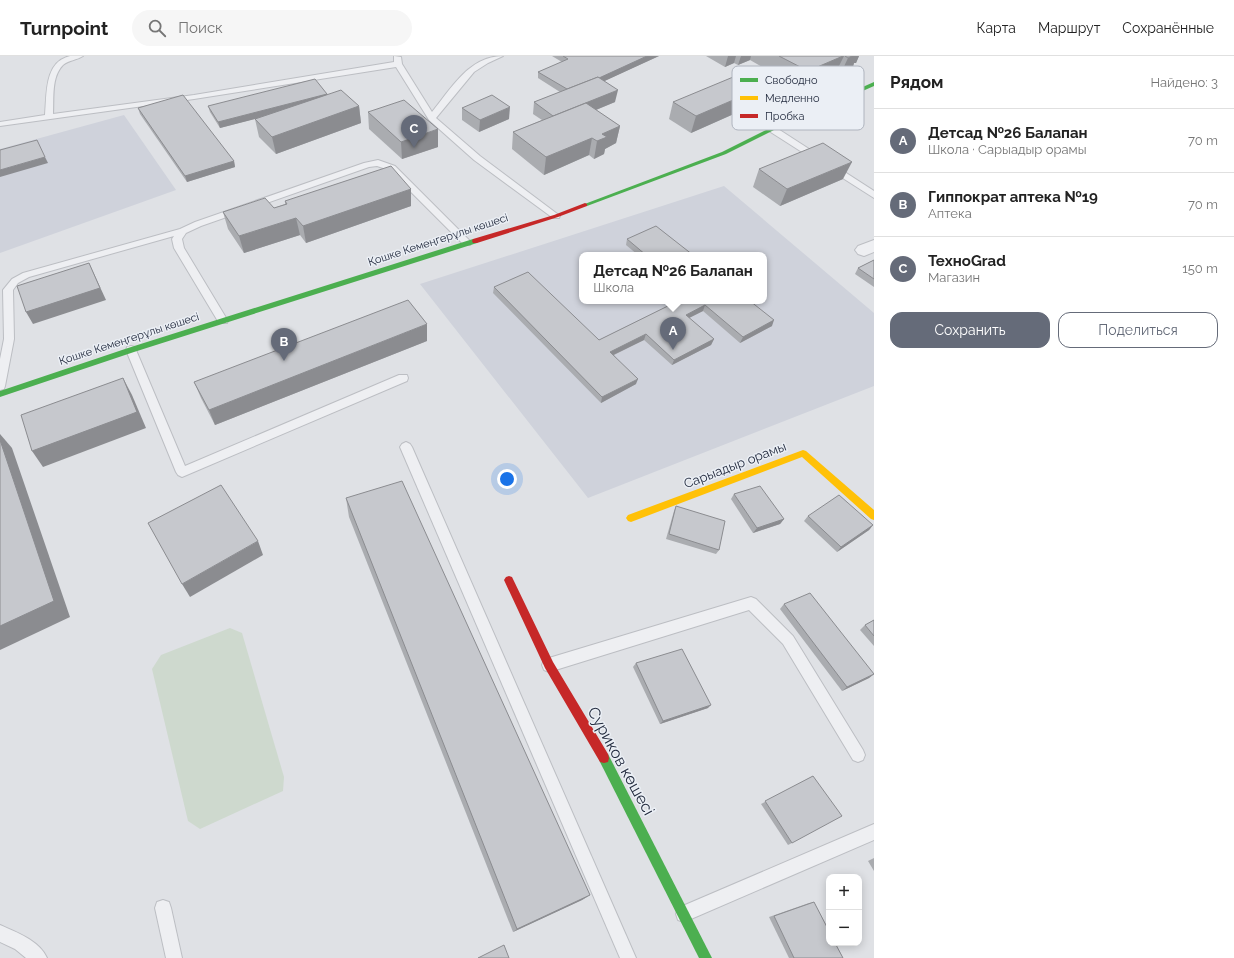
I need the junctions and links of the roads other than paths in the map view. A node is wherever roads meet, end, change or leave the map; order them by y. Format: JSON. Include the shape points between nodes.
{"nodes":[{"id":1,"x":79,"y":56,"type":"edge"},
{"id":2,"x":499,"y":56,"type":"edge"},
{"id":3,"x":397,"y":60,"type":"edge"},
{"id":4,"x":874,"y":84,"type":"edge"},
{"id":5,"x":864,"y":88,"type":"edge"},
{"id":6,"x":49,"y":118,"type":"junction"},
{"id":7,"x":432,"y":118,"type":"junction"},
{"id":8,"x":0,"y":124,"type":"edge"},
{"id":9,"x":770,"y":130,"type":"edge"},
{"id":10,"x":774,"y":130,"type":"edge"},
{"id":11,"x":874,"y":195,"type":"edge"},
{"id":12,"x":556,"y":216,"type":"junction"},
{"id":13,"x":183,"y":231,"type":"junction"},
{"id":14,"x":467,"y":243,"type":"junction"},
{"id":15,"x":223,"y":321,"type":"junction"},
{"id":16,"x":131,"y":350,"type":"junction"},
{"id":17,"x":403,"y":378,"type":"dead end"},
{"id":18,"x":0,"y":386,"type":"edge"},
{"id":19,"x":0,"y":394,"type":"edge"},
{"id":20,"x":406,"y":447,"type":"dead end"},
{"id":21,"x":874,"y":516,"type":"edge"},
{"id":22,"x":631,"y":518,"type":"dead end"},
{"id":23,"x":509,"y":580,"type":"dead end"},
{"id":24,"x":548,"y":664,"type":"junction"},
{"id":25,"x":858,"y":754,"type":"dead end"},
{"id":26,"x":874,"y":832,"type":"edge"},
{"id":27,"x":163,"y":908,"type":"dead end"},
{"id":28,"x":684,"y":914,"type":"junction"},
{"id":29,"x":0,"y":933,"type":"edge"},
{"id":30,"x":39,"y":958,"type":"edge"},
{"id":31,"x":174,"y":958,"type":"edge"},
{"id":32,"x":628,"y":958,"type":"edge"},
{"id":33,"x":706,"y":958,"type":"edge"}],
"edges":[{"from":1,"to":6,"type":"lane","via":[[65,60],[53,74]]},
{"from":2,"to":7,"type":"lane","via":[[471,70]]},
{"from":3,"to":6,"type":"lane","via":[[194,97]]},
{"from":3,"to":7,"type":"lane"},
{"from":4,"to":5,"type":"street","name":"Қошке Кемеңгерұлы көшесі"},
{"from":6,"to":8,"type":"lane"},
{"from":7,"to":12,"type":"lane","via":[[477,158]]},
{"from":9,"to":12,"type":"street","name":"Қошке Кемеңгерұлы көшесі","via":[[724,153]]},
{"from":10,"to":11,"type":"lane"},
{"from":12,"to":14,"type":"street","name":"Қошке Кемеңгерұлы көшесі"},
{"from":13,"to":14,"type":"lane","via":[[359,167],[378,163],[392,168]]},
{"from":13,"to":15,"type":"lane","via":[[177,239],[179,248]]},
{"from":13,"to":18,"type":"lane","via":[[26,275],[16,281],[8,290],[9,339]]},
{"from":14,"to":15,"type":"street","name":"Қошке Кемеңгерұлы көшесі"},
{"from":15,"to":16,"type":"street","name":"Қошке Кемеңгерұлы көшесі"},
{"from":16,"to":17,"type":"lane","via":[[182,472]]},
{"from":16,"to":19,"type":"street","name":"Қошке Кемеңгерұлы көшесі"},
{"from":20,"to":32,"type":"lane"},
{"from":21,"to":22,"type":"street","name":"Сарыадыр орамы","via":[[803,453]]},
{"from":23,"to":24,"type":"street","name":"Суриков көшесі"},
{"from":24,"to":25,"type":"lane","via":[[751,603],[788,640]]},
{"from":24,"to":28,"type":"street","name":"Суриков көшесі","via":[[610,767]]},
{"from":26,"to":28,"type":"lane"},
{"from":27,"to":31,"type":"lane"},
{"from":28,"to":33,"type":"street","name":"Суриков көшесі"},
{"from":29,"to":30,"type":"lane","via":[[20,943]]}]}
